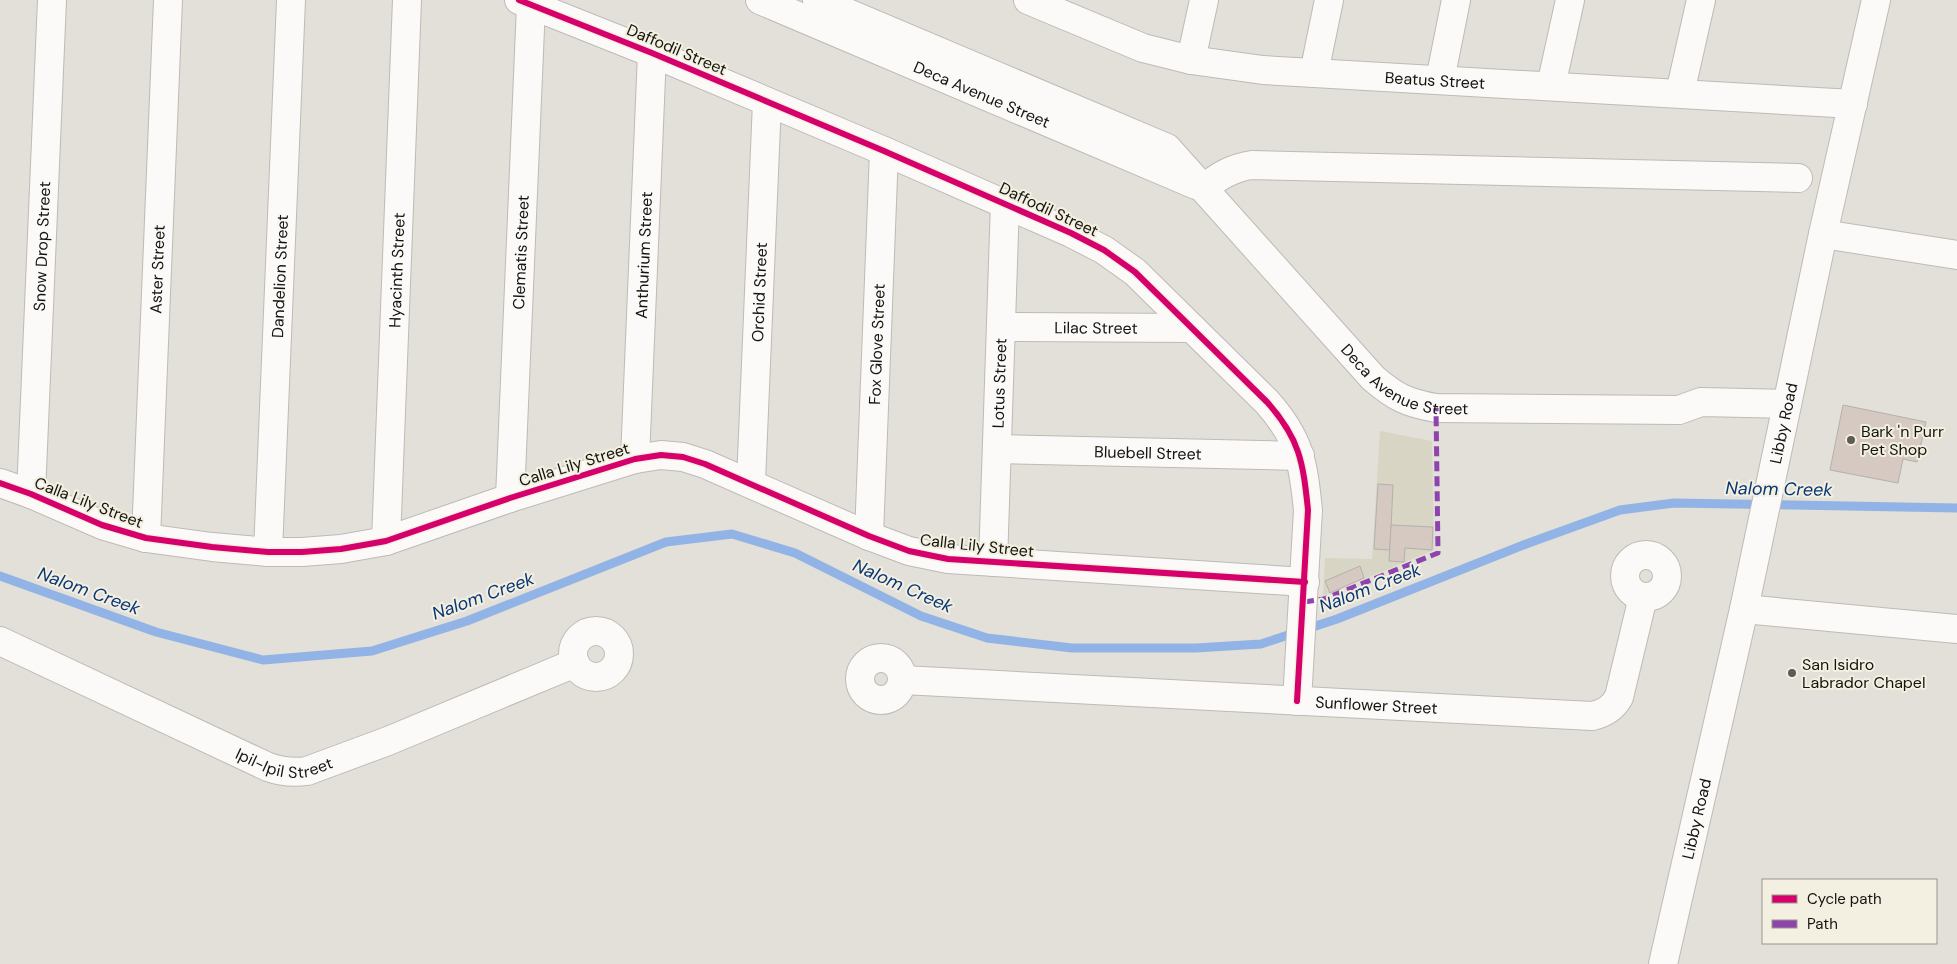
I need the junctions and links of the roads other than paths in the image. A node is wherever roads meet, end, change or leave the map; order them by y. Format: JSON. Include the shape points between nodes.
{"nodes":[{"id":1,"x":52,"y":0,"type":"edge"},
{"id":2,"x":168,"y":0,"type":"edge"},
{"id":3,"x":291,"y":0,"type":"edge"},
{"id":4,"x":407,"y":0,"type":"edge"},
{"id":5,"x":760,"y":0,"type":"edge"},
{"id":6,"x":817,"y":0,"type":"edge"},
{"id":7,"x":1028,"y":0,"type":"edge"},
{"id":8,"x":1204,"y":0,"type":"edge"},
{"id":9,"x":1329,"y":0,"type":"edge"},
{"id":10,"x":1456,"y":0,"type":"edge"},
{"id":11,"x":1570,"y":0,"type":"edge"},
{"id":12,"x":1701,"y":0,"type":"edge"},
{"id":13,"x":1876,"y":0,"type":"edge"},
{"id":14,"x":525,"y":2,"type":"edge"},
{"id":15,"x":1074,"y":10,"type":"edge"},
{"id":16,"x":652,"y":53,"type":"junction"},
{"id":17,"x":1190,"y":60,"type":"junction"},
{"id":18,"x":944,"y":66,"type":"junction"},
{"id":19,"x":1314,"y":73,"type":"junction"},
{"id":20,"x":1440,"y":80,"type":"junction"},
{"id":21,"x":1552,"y":86,"type":"junction"},
{"id":22,"x":1680,"y":94,"type":"junction"},
{"id":23,"x":767,"y":102,"type":"junction"},
{"id":24,"x":1853,"y":104,"type":"junction"},
{"id":25,"x":884,"y":151,"type":"junction"},
{"id":26,"x":1798,"y":178,"type":"dead end"},
{"id":27,"x":1204,"y":188,"type":"junction"},
{"id":28,"x":1004,"y":204,"type":"junction"},
{"id":29,"x":1823,"y":234,"type":"junction"},
{"id":30,"x":1957,"y":255,"type":"edge"},
{"id":31,"x":1001,"y":327,"type":"junction"},
{"id":32,"x":1192,"y":328,"type":"junction"},
{"id":33,"x":1785,"y":413,"type":"junction"},
{"id":34,"x":997,"y":449,"type":"junction"},
{"id":35,"x":1300,"y":456,"type":"junction"},
{"id":36,"x":636,"y":459,"type":"junction"},
{"id":37,"x":751,"y":482,"type":"junction"},
{"id":38,"x":0,"y":483,"type":"edge"},
{"id":39,"x":32,"y":494,"type":"junction"},
{"id":40,"x":510,"y":498,"type":"junction"},
{"id":41,"x":869,"y":536,"type":"junction"},
{"id":42,"x":146,"y":538,"type":"junction"},
{"id":43,"x":386,"y":541,"type":"junction"},
{"id":44,"x":268,"y":552,"type":"junction"},
{"id":45,"x":993,"y":562,"type":"junction"},
{"id":46,"x":1305,"y":582,"type":"junction"},
{"id":47,"x":1643,"y":597,"type":"dead end"},
{"id":48,"x":1744,"y":609,"type":"junction"},
{"id":49,"x":1957,"y":629,"type":"edge"},
{"id":50,"x":0,"y":641,"type":"edge"},
{"id":51,"x":575,"y":663,"type":"dead end"},
{"id":52,"x":903,"y":680,"type":"dead end"},
{"id":53,"x":1298,"y":701,"type":"junction"},
{"id":54,"x":1662,"y":964,"type":"edge"}],
"edges":[{"from":1,"to":39,"type":"street","name":"Snow Drop Street"},
{"from":2,"to":42,"type":"street","name":"Aster Street"},
{"from":3,"to":44,"type":"street","name":"Dandelion Street"},
{"from":4,"to":43,"type":"street","name":"Hyacinth Street"},
{"from":5,"to":18,"type":"street","name":"Deca Avenue Street"},
{"from":6,"to":18,"type":"street","name":"Deca Avenue Street"},
{"from":7,"to":15,"type":"street","name":"Beatus Street"},
{"from":8,"to":17,"type":"street"},
{"from":9,"to":19,"type":"street"},
{"from":10,"to":20,"type":"street"},
{"from":11,"to":21,"type":"street"},
{"from":12,"to":22,"type":"street"},
{"from":13,"to":24,"type":"street","name":"Libby Road"},
{"from":14,"to":16,"type":"street","name":"Daffodil Street"},
{"from":14,"to":40,"type":"street","name":"Clematis Street"},
{"from":15,"to":17,"type":"street","name":"Beatus Street","via":[[1143,48]]},
{"from":16,"to":23,"type":"street","name":"Daffodil Street"},
{"from":16,"to":36,"type":"street","name":"Anthurium Street"},
{"from":17,"to":19,"type":"street","name":"Beatus Street"},
{"from":18,"to":27,"type":"street","name":"Deca Avenue Street"},
{"from":19,"to":20,"type":"street","name":"Beatus Street"},
{"from":20,"to":21,"type":"street","name":"Beatus Street"},
{"from":21,"to":22,"type":"street","name":"Beatus Street"},
{"from":22,"to":24,"type":"street","name":"Beatus Street"},
{"from":23,"to":25,"type":"street","name":"Daffodil Street"},
{"from":23,"to":37,"type":"street","name":"Orchid Street"},
{"from":24,"to":29,"type":"street","name":"Libby Road"},
{"from":25,"to":28,"type":"street","name":"Daffodil Street"},
{"from":25,"to":41,"type":"street","name":"Fox Glove Street"},
{"from":26,"to":27,"type":"street","via":[[1252,165],[1225,172]]},
{"from":27,"to":33,"type":"street","name":"Deca Avenue Street","via":[[1372,378],[1392,394],[1413,404],[1436,408],[1679,410],[1701,402]]},
{"from":28,"to":31,"type":"street","name":"Lotus Street"},
{"from":28,"to":32,"type":"street","name":"Daffodil Street","via":[[1104,250],[1135,272]]},
{"from":29,"to":30,"type":"street"},
{"from":29,"to":33,"type":"street","name":"Libby Road"},
{"from":31,"to":32,"type":"street","name":"Lilac Street"},
{"from":31,"to":34,"type":"street","name":"Lotus Street"},
{"from":32,"to":35,"type":"street","name":"Daffodil Street","via":[[1280,417],[1289,429]]},
{"from":33,"to":48,"type":"street","name":"Libby Road"},
{"from":34,"to":35,"type":"street","name":"Bluebell Street"},
{"from":34,"to":45,"type":"street","name":"Lotus Street"},
{"from":35,"to":46,"type":"street","name":"Daffodil Street","via":[[1308,510]]},
{"from":36,"to":37,"type":"street","name":"Calla Lily Street","via":[[661,455],[683,457]]},
{"from":36,"to":40,"type":"street","name":"Calla Lily Street"},
{"from":37,"to":41,"type":"street","name":"Calla Lily Street"},
{"from":38,"to":39,"type":"street","name":"Calla Lily Street"},
{"from":39,"to":42,"type":"street","name":"Calla Lily Street","via":[[102,525]]},
{"from":40,"to":43,"type":"street","name":"Calla Lily Street"},
{"from":41,"to":45,"type":"street","name":"Calla Lily Street","via":[[908,551],[948,559]]},
{"from":42,"to":44,"type":"street","name":"Calla Lily Street"},
{"from":43,"to":44,"type":"street","name":"Calla Lily Street","via":[[341,549]]},
{"from":45,"to":46,"type":"street","name":"Calla Lily Street"},
{"from":46,"to":53,"type":"street","name":"Daffodil Street"},
{"from":47,"to":53,"type":"street","name":"Sunflower Street","via":[[1619,696],[1615,704],[1601,714]]},
{"from":48,"to":49,"type":"street"},
{"from":48,"to":54,"type":"street","name":"Libby Road"},
{"from":50,"to":51,"type":"street","name":"Ipil-Ipil Street","via":[[268,767],[294,773],[388,741]]},
{"from":52,"to":53,"type":"street","name":"Sunflower Street"}]}
